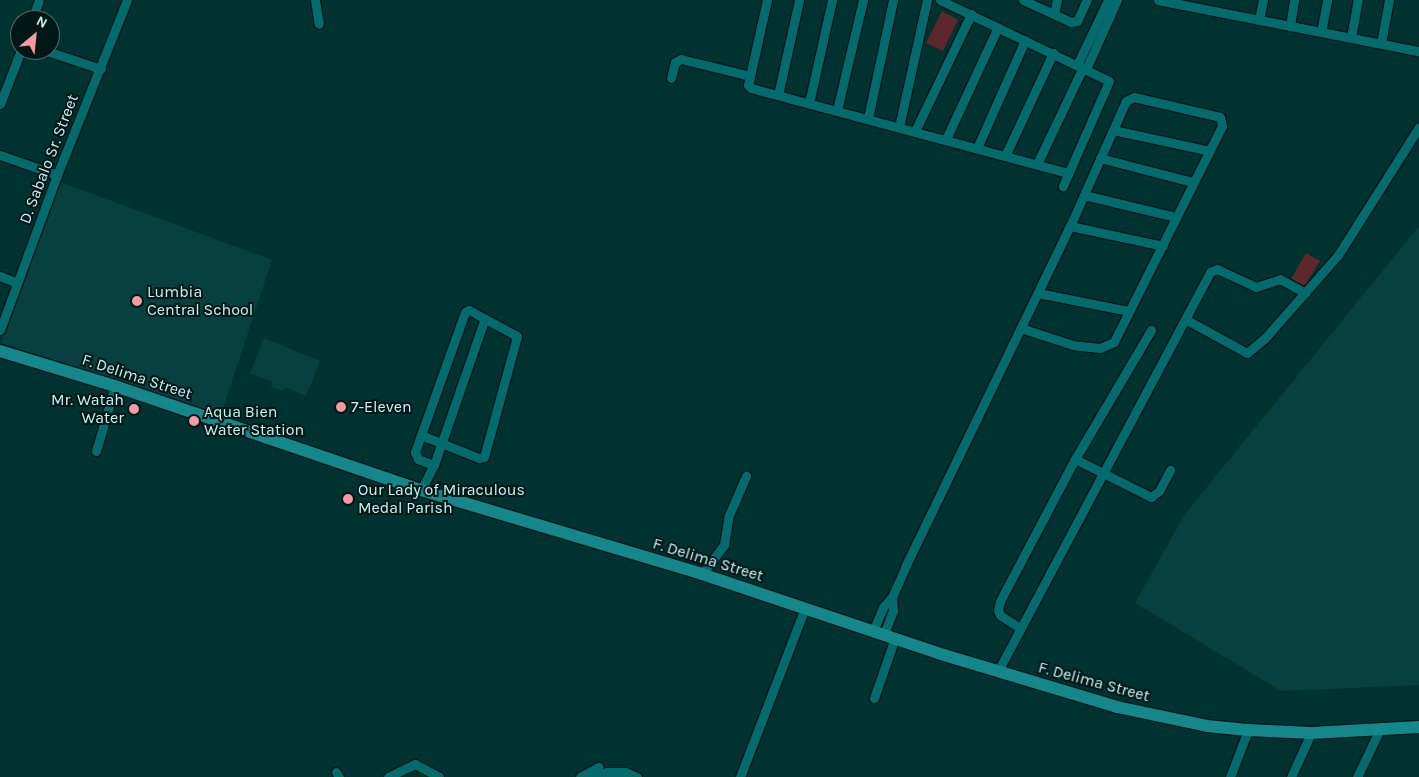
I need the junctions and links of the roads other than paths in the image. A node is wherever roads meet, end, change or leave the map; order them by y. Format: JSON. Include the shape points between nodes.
{"nodes":[{"id":1,"x":127,"y":0,"type":"edge"},
{"id":2,"x":315,"y":0,"type":"edge"},
{"id":3,"x":767,"y":0,"type":"edge"},
{"id":4,"x":799,"y":0,"type":"edge"},
{"id":5,"x":832,"y":0,"type":"edge"},
{"id":6,"x":863,"y":0,"type":"edge"},
{"id":7,"x":893,"y":0,"type":"edge"},
{"id":8,"x":927,"y":0,"type":"edge"},
{"id":9,"x":940,"y":0,"type":"edge"},
{"id":10,"x":1025,"y":0,"type":"edge"},
{"id":11,"x":1057,"y":0,"type":"edge"},
{"id":12,"x":1087,"y":0,"type":"edge"},
{"id":13,"x":1108,"y":0,"type":"edge"},
{"id":14,"x":1117,"y":0,"type":"edge"},
{"id":15,"x":1158,"y":0,"type":"edge"},
{"id":16,"x":1262,"y":0,"type":"edge"},
{"id":17,"x":1294,"y":0,"type":"edge"},
{"id":18,"x":1327,"y":0,"type":"edge"},
{"id":19,"x":1358,"y":0,"type":"edge"},
{"id":20,"x":1389,"y":0,"type":"edge"},
{"id":21,"x":972,"y":14,"type":"junction"},
{"id":22,"x":1054,"y":14,"type":"junction"},
{"id":23,"x":1259,"y":20,"type":"junction"},
{"id":24,"x":319,"y":24,"type":"dead end"},
{"id":25,"x":1290,"y":26,"type":"junction"},
{"id":26,"x":998,"y":27,"type":"junction"},
{"id":27,"x":1321,"y":32,"type":"junction"},
{"id":28,"x":1351,"y":38,"type":"junction"},
{"id":29,"x":1025,"y":40,"type":"junction"},
{"id":30,"x":1381,"y":44,"type":"junction"},
{"id":31,"x":1084,"y":51,"type":"junction"},
{"id":32,"x":1419,"y":51,"type":"edge"},
{"id":33,"x":1053,"y":53,"type":"junction"},
{"id":34,"x":60,"y":55,"type":"edge"},
{"id":35,"x":1092,"y":55,"type":"junction"},
{"id":36,"x":17,"y":60,"type":"edge"},
{"id":37,"x":1082,"y":67,"type":"junction"},
{"id":38,"x":101,"y":69,"type":"junction"},
{"id":39,"x":750,"y":76,"type":"junction"},
{"id":40,"x":671,"y":78,"type":"dead end"},
{"id":41,"x":778,"y":95,"type":"junction"},
{"id":42,"x":809,"y":103,"type":"junction"},
{"id":43,"x":0,"y":104,"type":"edge"},
{"id":44,"x":837,"y":110,"type":"junction"},
{"id":45,"x":868,"y":118,"type":"junction"},
{"id":46,"x":899,"y":127,"type":"junction"},
{"id":47,"x":1419,"y":127,"type":"edge"},
{"id":48,"x":1113,"y":130,"type":"junction"},
{"id":49,"x":915,"y":131,"type":"junction"},
{"id":50,"x":946,"y":139,"type":"junction"},
{"id":51,"x":976,"y":148,"type":"junction"},
{"id":52,"x":1210,"y":151,"type":"junction"},
{"id":53,"x":0,"y":155,"type":"edge"},
{"id":54,"x":1005,"y":156,"type":"junction"},
{"id":55,"x":1100,"y":158,"type":"junction"},
{"id":56,"x":1037,"y":164,"type":"junction"},
{"id":57,"x":1069,"y":173,"type":"junction"},
{"id":58,"x":57,"y":175,"type":"junction"},
{"id":59,"x":1193,"y":182,"type":"junction"},
{"id":60,"x":1063,"y":186,"type":"dead end"},
{"id":61,"x":1084,"y":195,"type":"junction"},
{"id":62,"x":1176,"y":217,"type":"junction"},
{"id":63,"x":1070,"y":226,"type":"junction"},
{"id":64,"x":1163,"y":246,"type":"junction"},
{"id":65,"x":0,"y":276,"type":"edge"},
{"id":66,"x":17,"y":284,"type":"junction"},
{"id":67,"x":1038,"y":293,"type":"junction"},
{"id":68,"x":1305,"y":294,"type":"junction"},
{"id":69,"x":1129,"y":311,"type":"junction"},
{"id":70,"x":1185,"y":319,"type":"junction"},
{"id":71,"x":484,"y":321,"type":"junction"},
{"id":72,"x":1021,"y":328,"type":"junction"},
{"id":73,"x":0,"y":330,"type":"edge"},
{"id":74,"x":1151,"y":330,"type":"dead end"},
{"id":75,"x":0,"y":351,"type":"edge"},
{"id":76,"x":115,"y":386,"type":"junction"},
{"id":77,"x":421,"y":435,"type":"junction"},
{"id":78,"x":442,"y":443,"type":"junction"},
{"id":79,"x":96,"y":451,"type":"dead end"},
{"id":80,"x":1075,"y":459,"type":"junction"},
{"id":81,"x":434,"y":465,"type":"junction"},
{"id":82,"x":1170,"y":470,"type":"dead end"},
{"id":83,"x":1102,"y":473,"type":"junction"},
{"id":84,"x":746,"y":476,"type":"dead end"},
{"id":85,"x":421,"y":490,"type":"junction"},
{"id":86,"x":702,"y":574,"type":"junction"},
{"id":87,"x":805,"y":608,"type":"junction"},
{"id":88,"x":1020,"y":628,"type":"junction"},
{"id":89,"x":884,"y":634,"type":"junction"},
{"id":90,"x":998,"y":672,"type":"junction"},
{"id":91,"x":874,"y":698,"type":"dead end"},
{"id":92,"x":1419,"y":727,"type":"edge"},
{"id":93,"x":1248,"y":730,"type":"junction"},
{"id":94,"x":1379,"y":731,"type":"junction"},
{"id":95,"x":1311,"y":733,"type":"junction"},
{"id":96,"x":598,"y":767,"type":"dead end"},
{"id":97,"x":388,"y":777,"type":"edge"},
{"id":98,"x":439,"y":777,"type":"edge"},
{"id":99,"x":580,"y":777,"type":"edge"},
{"id":100,"x":593,"y":777,"type":"edge"},
{"id":101,"x":637,"y":777,"type":"edge"},
{"id":102,"x":740,"y":777,"type":"edge"},
{"id":103,"x":1230,"y":777,"type":"edge"},
{"id":104,"x":1291,"y":777,"type":"edge"},
{"id":105,"x":1357,"y":777,"type":"edge"}],
"edges":[{"from":1,"to":38,"type":"street","name":"D. Sabalo Sr. Street"},
{"from":2,"to":24,"type":"street"},
{"from":3,"to":39,"type":"street"},
{"from":4,"to":41,"type":"street"},
{"from":5,"to":42,"type":"street"},
{"from":6,"to":44,"type":"street"},
{"from":7,"to":45,"type":"street"},
{"from":8,"to":46,"type":"street"},
{"from":9,"to":21,"type":"street"},
{"from":10,"to":22,"type":"street"},
{"from":11,"to":22,"type":"street"},
{"from":12,"to":22,"type":"street","via":[[1077,21],[1071,22]]},
{"from":13,"to":31,"type":"street"},
{"from":14,"to":35,"type":"street"},
{"from":15,"to":23,"type":"street"},
{"from":16,"to":23,"type":"street"},
{"from":17,"to":25,"type":"street"},
{"from":18,"to":27,"type":"street"},
{"from":19,"to":28,"type":"street"},
{"from":20,"to":30,"type":"street"},
{"from":21,"to":26,"type":"street"},
{"from":21,"to":49,"type":"street"},
{"from":23,"to":25,"type":"street"},
{"from":25,"to":27,"type":"street"},
{"from":26,"to":29,"type":"street"},
{"from":26,"to":50,"type":"street"},
{"from":27,"to":28,"type":"street"},
{"from":28,"to":30,"type":"street"},
{"from":29,"to":33,"type":"street"},
{"from":29,"to":51,"type":"street"},
{"from":30,"to":32,"type":"street"},
{"from":31,"to":35,"type":"street"},
{"from":31,"to":37,"type":"street"},
{"from":33,"to":37,"type":"street"},
{"from":33,"to":54,"type":"street"},
{"from":34,"to":38,"type":"street"},
{"from":35,"to":37,"type":"street"},
{"from":36,"to":43,"type":"street"},
{"from":37,"to":56,"type":"street"},
{"from":37,"to":57,"type":"street","via":[[1107,79],[1110,84]]},
{"from":38,"to":58,"type":"street","name":"D. Sabalo Sr. Street"},
{"from":39,"to":40,"type":"street","via":[[681,59],[675,62]]},
{"from":39,"to":41,"type":"street","via":[[751,88]]},
{"from":41,"to":42,"type":"street"},
{"from":42,"to":44,"type":"street"},
{"from":44,"to":45,"type":"street"},
{"from":45,"to":46,"type":"street"},
{"from":46,"to":49,"type":"street"},
{"from":47,"to":68,"type":"street","via":[[1338,255]]},
{"from":48,"to":52,"type":"street"},
{"from":48,"to":52,"type":"street","via":[[1126,101],[1134,97],[1186,108],[1220,117],[1222,126]]},
{"from":48,"to":55,"type":"street"},
{"from":49,"to":50,"type":"street"},
{"from":50,"to":51,"type":"street"},
{"from":51,"to":54,"type":"street"},
{"from":52,"to":59,"type":"street"},
{"from":53,"to":58,"type":"street"},
{"from":54,"to":56,"type":"street"},
{"from":55,"to":59,"type":"street"},
{"from":55,"to":61,"type":"street"},
{"from":56,"to":57,"type":"street"},
{"from":57,"to":60,"type":"street"},
{"from":58,"to":66,"type":"street","name":"D. Sabalo Sr. Street"},
{"from":59,"to":62,"type":"street"},
{"from":61,"to":62,"type":"street"},
{"from":61,"to":63,"type":"street"},
{"from":62,"to":64,"type":"street"},
{"from":63,"to":64,"type":"street"},
{"from":63,"to":67,"type":"street"},
{"from":64,"to":69,"type":"street"},
{"from":65,"to":66,"type":"street"},
{"from":66,"to":73,"type":"street","name":"D. Sabalo Sr. Street"},
{"from":67,"to":69,"type":"street"},
{"from":67,"to":72,"type":"street"},
{"from":68,"to":70,"type":"street","via":[[1280,323],[1247,353]]},
{"from":68,"to":70,"type":"street","via":[[1280,280],[1256,287],[1214,270]]},
{"from":69,"to":72,"type":"street","via":[[1114,342],[1100,348],[1073,345]]},
{"from":70,"to":83,"type":"street"},
{"from":71,"to":77,"type":"street","via":[[471,311],[466,312]]},
{"from":71,"to":78,"type":"street"},
{"from":71,"to":78,"type":"street","via":[[518,337],[485,455],[479,458]]},
{"from":72,"to":89,"type":"street","via":[[892,597],[892,611]]},
{"from":74,"to":80,"type":"street"},
{"from":75,"to":76,"type":"street","name":"F. Delima Street"},
{"from":76,"to":79,"type":"street"},
{"from":76,"to":85,"type":"street","name":"F. Delima Street"},
{"from":77,"to":78,"type":"street"},
{"from":77,"to":81,"type":"street","via":[[415,456]]},
{"from":78,"to":81,"type":"street"},
{"from":80,"to":83,"type":"street"},
{"from":80,"to":88,"type":"street","via":[[998,610],[1004,619]]},
{"from":81,"to":85,"type":"street"},
{"from":82,"to":83,"type":"street","via":[[1159,491],[1151,497]]},
{"from":83,"to":88,"type":"street"},
{"from":84,"to":86,"type":"street","via":[[729,515],[724,545]]},
{"from":85,"to":86,"type":"street","name":"F. Delima Street"},
{"from":86,"to":87,"type":"street","name":"F. Delima Street"},
{"from":87,"to":89,"type":"street","name":"F. Delima Street"},
{"from":87,"to":102,"type":"street"},
{"from":88,"to":90,"type":"street"},
{"from":89,"to":90,"type":"street","name":"F. Delima Street"},
{"from":89,"to":91,"type":"street"},
{"from":90,"to":93,"type":"street","name":"F. Delima Street","via":[[1134,711],[1207,726]]},
{"from":92,"to":94,"type":"street","name":"F. Delima Street"},
{"from":93,"to":95,"type":"street","name":"F. Delima Street"},
{"from":93,"to":103,"type":"street"},
{"from":94,"to":95,"type":"street","name":"F. Delima Street"},
{"from":94,"to":105,"type":"street"},
{"from":95,"to":104,"type":"street"},
{"from":96,"to":99,"type":"street"},
{"from":97,"to":98,"type":"street","via":[[415,764]]},
{"from":100,"to":101,"type":"street","via":[[607,772],[625,772]]}]}
